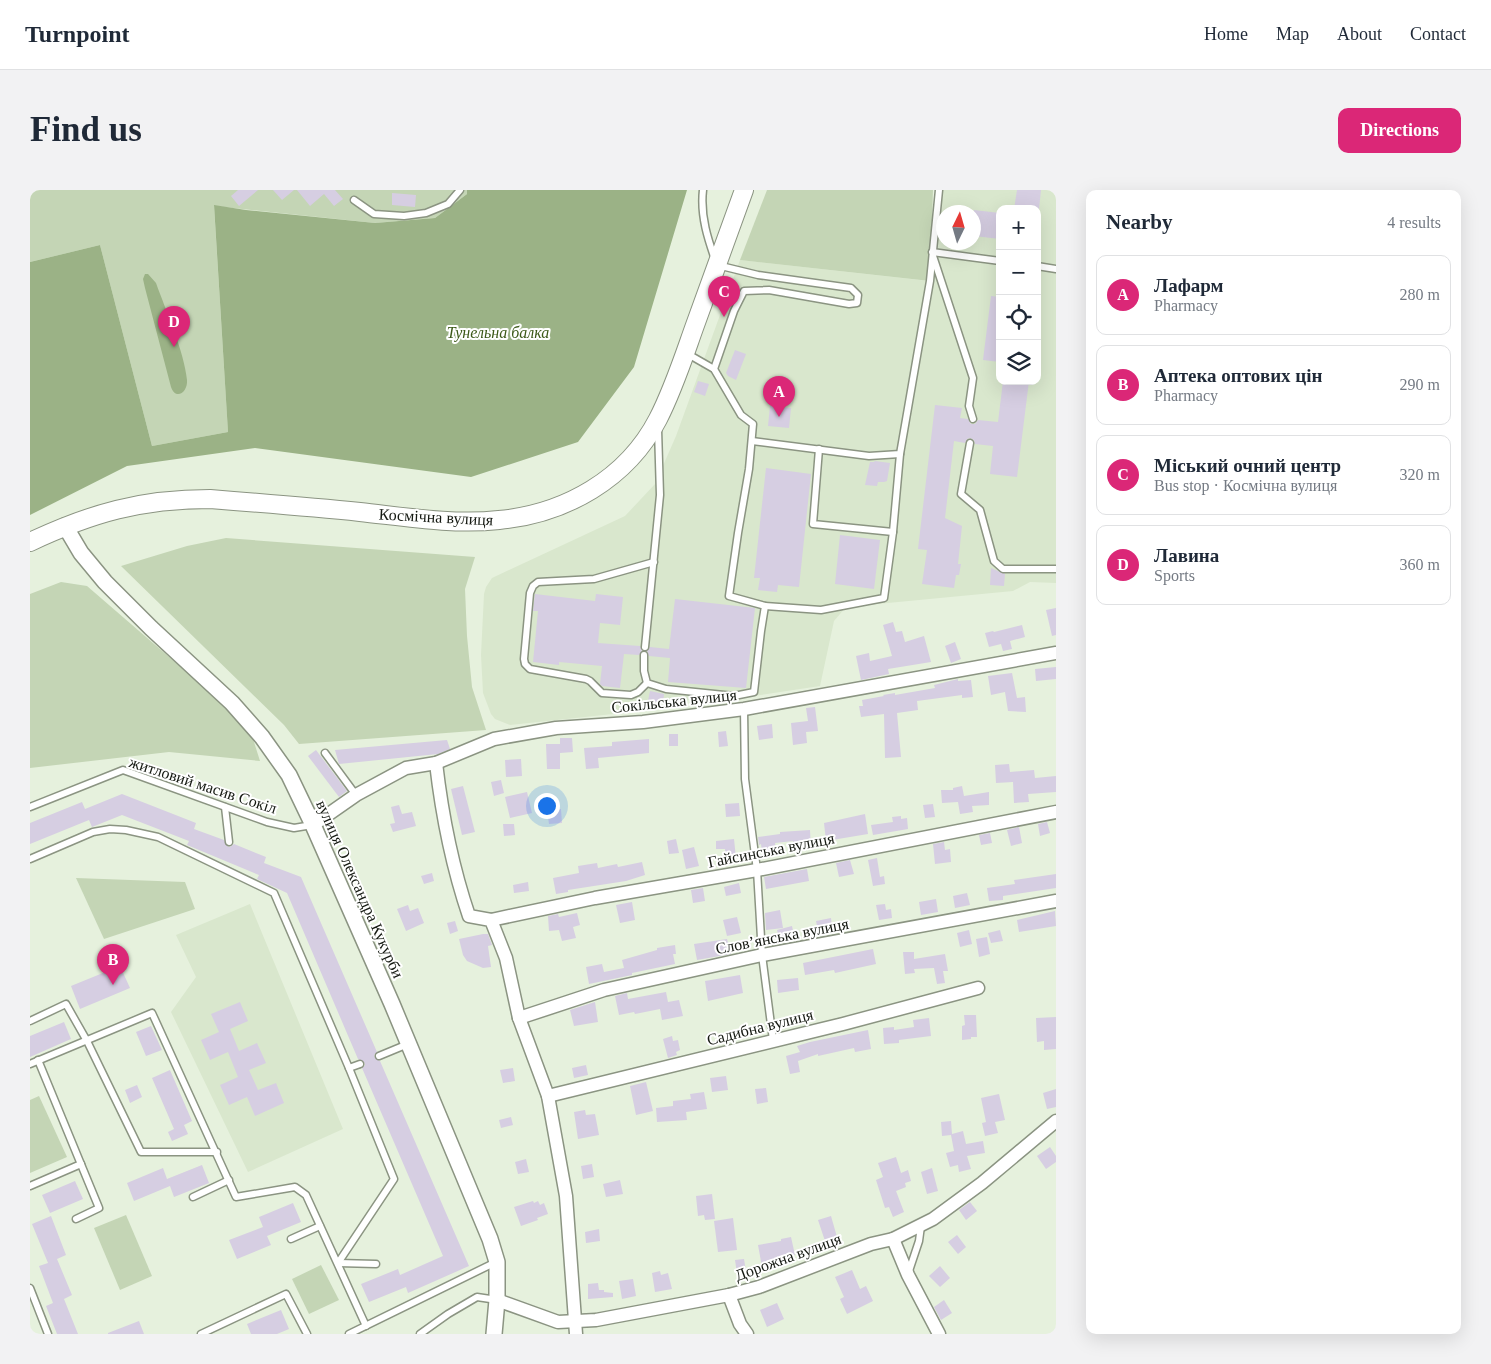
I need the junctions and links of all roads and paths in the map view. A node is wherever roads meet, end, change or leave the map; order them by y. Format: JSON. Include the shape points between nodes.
{"nodes":[{"id":1,"x":460,"y":190,"type":"edge"},
{"id":2,"x":703,"y":190,"type":"edge"},
{"id":3,"x":744,"y":190,"type":"edge"},
{"id":4,"x":939,"y":190,"type":"edge"},
{"id":5,"x":354,"y":200,"type":"dead end"},
{"id":6,"x":932,"y":252,"type":"junction"},
{"id":7,"x":996,"y":260,"type":"edge"},
{"id":8,"x":717,"y":265,"type":"junction"},
{"id":9,"x":1041,"y":266,"type":"edge"},
{"id":10,"x":1056,"y":269,"type":"edge"},
{"id":11,"x":686,"y":353,"type":"junction"},
{"id":12,"x":714,"y":369,"type":"junction"},
{"id":13,"x":973,"y":419,"type":"dead end"},
{"id":14,"x":657,"y":420,"type":"junction"},
{"id":15,"x":752,"y":441,"type":"junction"},
{"id":16,"x":970,"y":443,"type":"dead end"},
{"id":17,"x":819,"y":449,"type":"junction"},
{"id":18,"x":900,"y":454,"type":"junction"},
{"id":19,"x":65,"y":526,"type":"junction"},
{"id":20,"x":894,"y":532,"type":"junction"},
{"id":21,"x":30,"y":542,"type":"edge"},
{"id":22,"x":654,"y":562,"type":"junction"},
{"id":23,"x":1056,"y":569,"type":"edge"},
{"id":24,"x":766,"y":606,"type":"junction"},
{"id":25,"x":645,"y":647,"type":"dead end"},
{"id":26,"x":1056,"y":653,"type":"edge"},
{"id":27,"x":644,"y":655,"type":"dead end"},
{"id":28,"x":647,"y":683,"type":"junction"},
{"id":29,"x":744,"y":709,"type":"junction"},
{"id":30,"x":325,"y":753,"type":"dead end"},
{"id":31,"x":436,"y":763,"type":"junction"},
{"id":32,"x":356,"y":795,"type":"junction"},
{"id":33,"x":30,"y":807,"type":"edge"},
{"id":34,"x":224,"y":807,"type":"junction"},
{"id":35,"x":1056,"y":812,"type":"edge"},
{"id":36,"x":313,"y":825,"type":"junction"},
{"id":37,"x":229,"y":842,"type":"dead end"},
{"id":38,"x":30,"y":859,"type":"edge"},
{"id":39,"x":222,"y":859,"type":"dead end"},
{"id":40,"x":218,"y":866,"type":"junction"},
{"id":41,"x":757,"y":870,"type":"junction"},
{"id":42,"x":1056,"y":901,"type":"edge"},
{"id":43,"x":491,"y":920,"type":"junction"},
{"id":44,"x":762,"y":955,"type":"junction"},
{"id":45,"x":978,"y":988,"type":"dead end"},
{"id":46,"x":519,"y":1018,"type":"junction"},
{"id":47,"x":30,"y":1021,"type":"edge"},
{"id":48,"x":772,"y":1040,"type":"junction"},
{"id":49,"x":87,"y":1041,"type":"junction"},
{"id":50,"x":408,"y":1044,"type":"junction"},
{"id":51,"x":378,"y":1056,"type":"dead end"},
{"id":52,"x":38,"y":1060,"type":"junction"},
{"id":53,"x":30,"y":1064,"type":"edge"},
{"id":54,"x":360,"y":1064,"type":"dead end"},
{"id":55,"x":349,"y":1068,"type":"junction"},
{"id":56,"x":548,"y":1096,"type":"junction"},
{"id":57,"x":1056,"y":1121,"type":"edge"},
{"id":58,"x":217,"y":1152,"type":"junction"},
{"id":59,"x":80,"y":1164,"type":"junction"},
{"id":60,"x":229,"y":1180,"type":"junction"},
{"id":61,"x":30,"y":1186,"type":"edge"},
{"id":62,"x":193,"y":1197,"type":"dead end"},
{"id":63,"x":76,"y":1219,"type":"dead end"},
{"id":64,"x":320,"y":1226,"type":"junction"},
{"id":65,"x":921,"y":1226,"type":"junction"},
{"id":66,"x":290,"y":1239,"type":"dead end"},
{"id":67,"x":893,"y":1239,"type":"junction"},
{"id":68,"x":497,"y":1262,"type":"junction"},
{"id":69,"x":338,"y":1263,"type":"junction"},
{"id":70,"x":376,"y":1264,"type":"dead end"},
{"id":71,"x":908,"y":1275,"type":"junction"},
{"id":72,"x":30,"y":1288,"type":"edge"},
{"id":73,"x":730,"y":1295,"type":"junction"},
{"id":74,"x":497,"y":1300,"type":"junction"},
{"id":75,"x":366,"y":1326,"type":"junction"},
{"id":76,"x":575,"y":1328,"type":"edge"},
{"id":77,"x":48,"y":1334,"type":"edge"},
{"id":78,"x":201,"y":1334,"type":"edge"},
{"id":79,"x":307,"y":1334,"type":"edge"},
{"id":80,"x":349,"y":1334,"type":"edge"},
{"id":81,"x":420,"y":1334,"type":"edge"},
{"id":82,"x":494,"y":1334,"type":"edge"},
{"id":83,"x":747,"y":1334,"type":"edge"},
{"id":84,"x":939,"y":1334,"type":"edge"}],
"edges":[{"from":1,"to":5,"type":"lane","via":[[448,204],[426,213],[404,216],[374,214]]},
{"from":2,"to":8,"type":"lane","via":[[706,234]]},
{"from":3,"to":8,"type":"main road","name":"Космічна вулиця"},
{"from":4,"to":6,"type":"lane"},
{"from":6,"to":7,"type":"lane"},
{"from":6,"to":13,"type":"lane","via":[[972,378],[969,406]]},
{"from":6,"to":18,"type":"lane","via":[[930,281]]},
{"from":8,"to":11,"type":"main road","name":"Космічна вулиця"},
{"from":8,"to":12,"type":"lane","via":[[758,276],[851,288],[858,295],[857,303],[850,304],[769,290],[744,291]]},
{"from":9,"to":10,"type":"lane"},
{"from":11,"to":12,"type":"lane"},
{"from":11,"to":14,"type":"main road","name":"Космічна вулиця"},
{"from":12,"to":15,"type":"lane","via":[[741,415],[753,424]]},
{"from":14,"to":19,"type":"main road","name":"Космічна вулиця","via":[[637,451],[594,489],[566,504],[517,518],[436,520],[210,499],[176,499],[104,512]]},
{"from":14,"to":22,"type":"lane","via":[[660,495]]},
{"from":15,"to":17,"type":"lane"},
{"from":15,"to":24,"type":"lane","via":[[729,596]]},
{"from":16,"to":23,"type":"lane","via":[[961,494],[980,510],[994,561],[1003,569]]},
{"from":17,"to":18,"type":"lane","via":[[869,456]]},
{"from":17,"to":20,"type":"lane","via":[[813,524]]},
{"from":18,"to":20,"type":"lane"},
{"from":19,"to":21,"type":"main road","name":"Космічна вулиця"},
{"from":19,"to":36,"type":"street","name":"вулиця Олександра Кукурби","via":[[81,553],[105,582],[232,703],[262,737],[289,775]]},
{"from":20,"to":24,"type":"lane","via":[[884,598],[821,610]]},
{"from":22,"to":25,"type":"lane"},
{"from":22,"to":28,"type":"lane","via":[[594,579],[538,582],[530,593],[524,658],[530,669],[586,679],[602,692],[632,695]]},
{"from":24,"to":28,"type":"lane","via":[[754,692],[734,696]]},
{"from":26,"to":29,"type":"street","name":"Сокільська вулиця"},
{"from":27,"to":28,"type":"lane"},
{"from":29,"to":31,"type":"street","name":"Сокільська вулиця","via":[[643,722],[556,728],[494,739]]},
{"from":29,"to":41,"type":"lane","via":[[745,778]]},
{"from":30,"to":32,"type":"lane"},
{"from":31,"to":32,"type":"street","name":"Сокільська вулиця","via":[[406,768]]},
{"from":31,"to":43,"type":"street","via":[[440,802],[457,880],[469,916]]},
{"from":32,"to":36,"type":"street","name":"Сокільська вулиця"},
{"from":33,"to":34,"type":"lane","name":"житловий масив Сокіл","via":[[123,770]]},
{"from":34,"to":36,"type":"lane","name":"житловий масив Сокіл","via":[[294,828]]},
{"from":34,"to":37,"type":"lane"},
{"from":35,"to":41,"type":"street","name":"Гайсинська вулиця"},
{"from":36,"to":50,"type":"street","name":"вулиця Олександра Кукурби"},
{"from":38,"to":40,"type":"lane","via":[[93,832],[110,829],[158,838]]},
{"from":39,"to":40,"type":"lane"},
{"from":40,"to":55,"type":"lane","via":[[274,893]]},
{"from":41,"to":43,"type":"street","name":"Гайсинська вулиця"},
{"from":41,"to":44,"type":"lane"},
{"from":42,"to":44,"type":"street","name":"Словʼянська вулиця"},
{"from":43,"to":46,"type":"street","via":[[506,958]]},
{"from":44,"to":46,"type":"street","name":"Словʼянська вулиця","via":[[604,990]]},
{"from":44,"to":48,"type":"lane"},
{"from":45,"to":48,"type":"street","name":"Садибна вулиця"},
{"from":46,"to":56,"type":"street"},
{"from":47,"to":49,"type":"lane","via":[[66,1004]]},
{"from":48,"to":56,"type":"street","name":"Садибна вулиця"},
{"from":49,"to":52,"type":"lane"},
{"from":49,"to":58,"type":"lane","via":[[141,1152]]},
{"from":49,"to":58,"type":"lane","via":[[152,1013]]},
{"from":50,"to":51,"type":"lane"},
{"from":50,"to":68,"type":"street","name":"вулиця Олександра Кукурби"},
{"from":52,"to":53,"type":"lane"},
{"from":52,"to":59,"type":"lane"},
{"from":54,"to":55,"type":"lane"},
{"from":55,"to":69,"type":"lane","via":[[394,1180]]},
{"from":56,"to":76,"type":"street","via":[[566,1196]]},
{"from":57,"to":65,"type":"street","name":"Дорожна вулиця","via":[[982,1183]]},
{"from":58,"to":60,"type":"lane"},
{"from":59,"to":61,"type":"lane"},
{"from":59,"to":63,"type":"lane","via":[[99,1208]]},
{"from":60,"to":62,"type":"lane"},
{"from":60,"to":64,"type":"lane","via":[[236,1197],[295,1187],[306,1196]]},
{"from":64,"to":66,"type":"lane"},
{"from":64,"to":69,"type":"lane"},
{"from":65,"to":67,"type":"street","name":"Дорожна вулиця"},
{"from":65,"to":71,"type":"lane"},
{"from":67,"to":71,"type":"street"},
{"from":67,"to":73,"type":"street","name":"Дорожна вулиця"},
{"from":68,"to":74,"type":"street","name":"вулиця Олександра Кукурби"},
{"from":68,"to":75,"type":"lane"},
{"from":69,"to":70,"type":"lane"},
{"from":69,"to":75,"type":"lane"},
{"from":71,"to":84,"type":"street"},
{"from":72,"to":77,"type":"lane"},
{"from":73,"to":76,"type":"street","name":"Дорожна вулиця","via":[[596,1320]]},
{"from":73,"to":83,"type":"street"},
{"from":74,"to":76,"type":"street","name":"Дорожна вулиця"},
{"from":74,"to":81,"type":"lane","via":[[477,1297]]},
{"from":74,"to":82,"type":"street","name":"вулиця Олександра Кукурби"},
{"from":75,"to":80,"type":"lane"},
{"from":78,"to":79,"type":"lane","via":[[286,1294]]}]}
